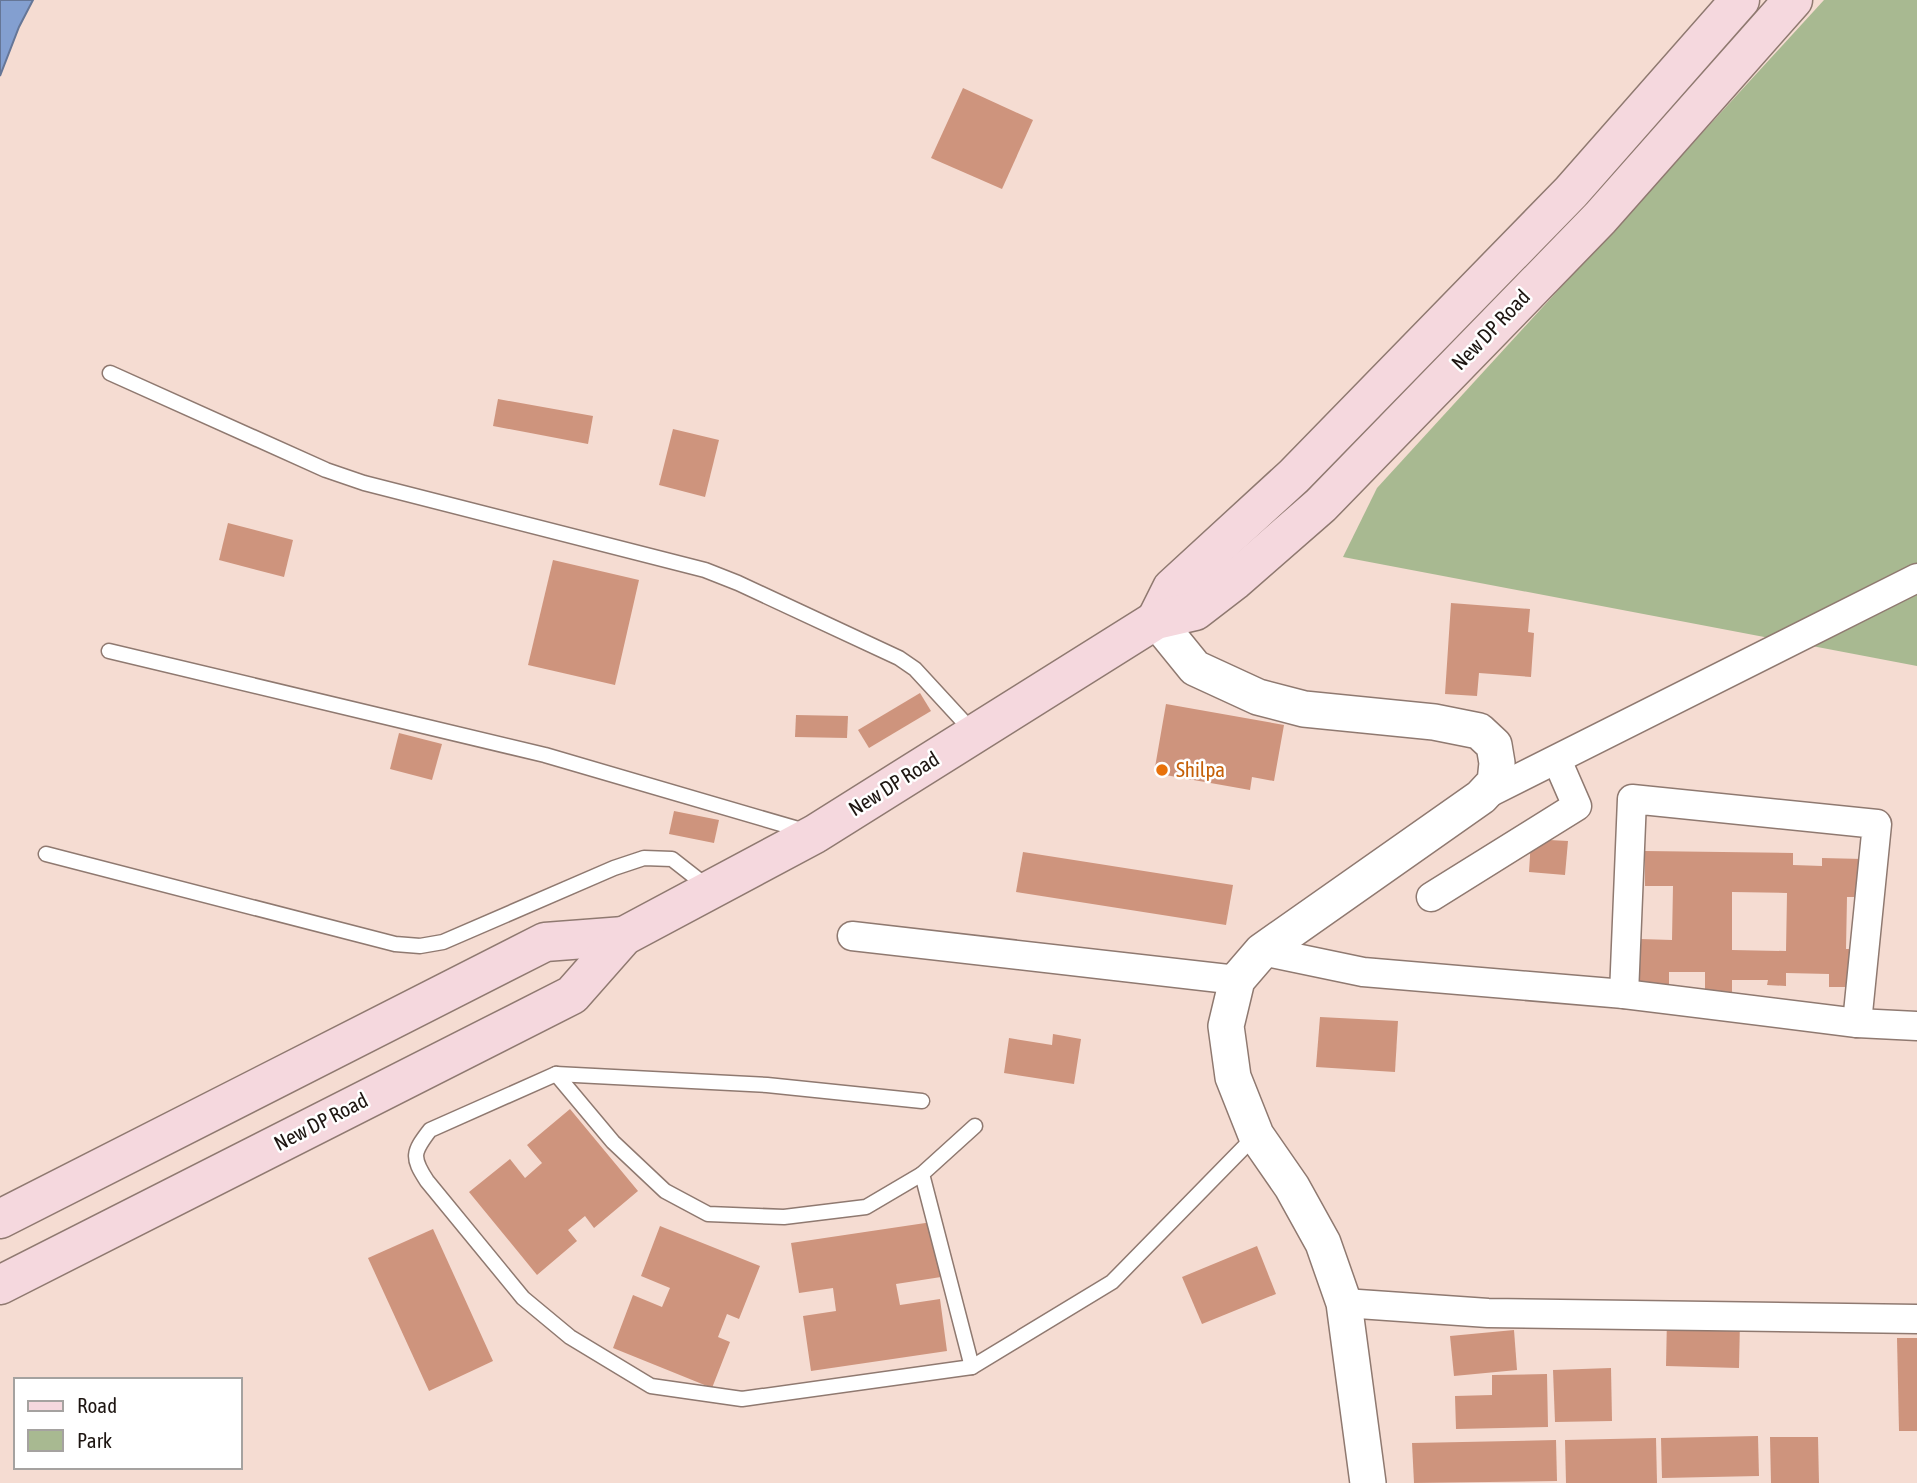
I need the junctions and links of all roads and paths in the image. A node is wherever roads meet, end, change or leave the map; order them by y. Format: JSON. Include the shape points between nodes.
{"nodes":[{"id":1,"x":1740,"y":0,"type":"edge"},
{"id":2,"x":1793,"y":0,"type":"edge"},
{"id":3,"x":110,"y":373,"type":"dead end"},
{"id":4,"x":1917,"y":578,"type":"edge"},
{"id":5,"x":1156,"y":620,"type":"junction"},
{"id":6,"x":109,"y":651,"type":"dead end"},
{"id":7,"x":975,"y":734,"type":"junction"},
{"id":8,"x":1557,"y":760,"type":"junction"},
{"id":9,"x":1481,"y":797,"type":"junction"},
{"id":10,"x":815,"y":834,"type":"junction"},
{"id":11,"x":46,"y":853,"type":"dead end"},
{"id":12,"x":711,"y":890,"type":"junction"},
{"id":13,"x":1431,"y":897,"type":"dead end"},
{"id":14,"x":624,"y":936,"type":"junction"},
{"id":15,"x":852,"y":936,"type":"dead end"},
{"id":16,"x":1262,"y":951,"type":"junction"},
{"id":17,"x":1237,"y":980,"type":"junction"},
{"id":18,"x":1624,"y":994,"type":"junction"},
{"id":19,"x":1857,"y":1023,"type":"junction"},
{"id":20,"x":1917,"y":1026,"type":"edge"},
{"id":21,"x":556,"y":1074,"type":"junction"},
{"id":22,"x":922,"y":1101,"type":"dead end"},
{"id":23,"x":975,"y":1126,"type":"dead end"},
{"id":24,"x":1256,"y":1135,"type":"junction"},
{"id":25,"x":922,"y":1174,"type":"junction"},
{"id":26,"x":0,"y":1219,"type":"edge"},
{"id":27,"x":0,"y":1285,"type":"edge"},
{"id":28,"x":1344,"y":1303,"type":"junction"},
{"id":29,"x":1917,"y":1319,"type":"edge"},
{"id":30,"x":972,"y":1367,"type":"junction"},
{"id":31,"x":1368,"y":1483,"type":"edge"}],
"edges":[{"from":1,"to":5,"type":"main road","name":"New DP Road","via":[[1571,192],[1294,476],[1172,588]]},
{"from":2,"to":5,"type":"main road","name":"New DP Road","via":[[1600,218],[1321,505],[1195,611]]},
{"from":3,"to":7,"type":"lane","via":[[364,483],[705,570],[737,583],[899,658],[915,669]]},
{"from":4,"to":8,"type":"street"},
{"from":5,"to":7,"type":"main road","name":"New DP Road"},
{"from":5,"to":9,"type":"street","via":[[1195,668],[1258,697],[1304,709],[1479,731],[1494,745],[1497,763],[1495,782]]},
{"from":6,"to":10,"type":"lane","via":[[545,755]]},
{"from":7,"to":10,"type":"main road","name":"New DP Road"},
{"from":8,"to":9,"type":"street"},
{"from":8,"to":13,"type":"street","via":[[1577,806]]},
{"from":9,"to":16,"type":"street"},
{"from":10,"to":12,"type":"main road","name":"New DP Road"},
{"from":11,"to":12,"type":"lane","via":[[395,944],[420,946],[443,942],[644,858],[672,859]]},
{"from":12,"to":14,"type":"main road","name":"New DP Road"},
{"from":14,"to":26,"type":"main road","name":"New DP Road","via":[[545,942]]},
{"from":14,"to":27,"type":"main road","name":"New DP Road","via":[[572,995]]},
{"from":15,"to":17,"type":"street"},
{"from":16,"to":17,"type":"street"},
{"from":16,"to":18,"type":"street","via":[[1363,972]]},
{"from":17,"to":24,"type":"street","via":[[1226,1026],[1233,1077]]},
{"from":18,"to":19,"type":"street"},
{"from":18,"to":19,"type":"street","via":[[1632,799],[1877,824]]},
{"from":19,"to":20,"type":"street"},
{"from":21,"to":22,"type":"lane","via":[[766,1085]]},
{"from":21,"to":25,"type":"lane","via":[[613,1142],[665,1191],[708,1214],[784,1217],[866,1207]]},
{"from":21,"to":30,"type":"lane","via":[[430,1130],[417,1147],[416,1164],[523,1298],[570,1337],[651,1386],[742,1399]]},
{"from":23,"to":25,"type":"lane"},
{"from":24,"to":28,"type":"street","via":[[1323,1243]]},
{"from":24,"to":30,"type":"lane","via":[[1112,1282]]},
{"from":25,"to":30,"type":"lane"},
{"from":28,"to":29,"type":"street","via":[[1488,1313]]},
{"from":28,"to":31,"type":"street"}]}
